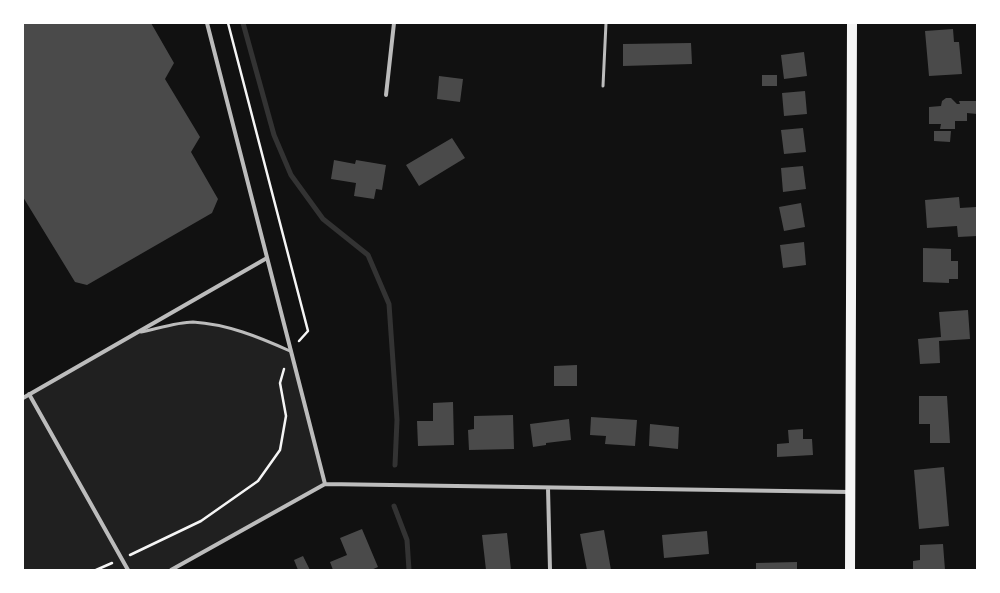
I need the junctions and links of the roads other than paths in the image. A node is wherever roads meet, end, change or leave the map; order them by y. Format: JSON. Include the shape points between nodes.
{"nodes":[{"id":1,"x":207,"y":23,"type":"edge"},
{"id":2,"x":394,"y":23,"type":"edge"},
{"id":3,"x":606,"y":23,"type":"edge"},
{"id":4,"x":852,"y":23,"type":"edge"},
{"id":5,"x":603,"y":86,"type":"dead end"},
{"id":6,"x":386,"y":95,"type":"dead end"},
{"id":7,"x":267,"y":258,"type":"junction"},
{"id":8,"x":138,"y":332,"type":"junction"},
{"id":9,"x":290,"y":350,"type":"junction"},
{"id":10,"x":29,"y":394,"type":"junction"},
{"id":11,"x":23,"y":398,"type":"edge"},
{"id":12,"x":325,"y":484,"type":"junction"},
{"id":13,"x":548,"y":488,"type":"junction"},
{"id":14,"x":850,"y":492,"type":"junction"},
{"id":15,"x":128,"y":570,"type":"edge"},
{"id":16,"x":171,"y":570,"type":"edge"},
{"id":17,"x":550,"y":570,"type":"edge"},
{"id":18,"x":850,"y":570,"type":"edge"}],
"edges":[{"from":1,"to":7,"type":"street"},
{"from":2,"to":6,"type":"street"},
{"from":3,"to":5,"type":"lane"},
{"from":4,"to":14,"type":"main road"},
{"from":7,"to":8,"type":"street"},
{"from":7,"to":9,"type":"street"},
{"from":8,"to":9,"type":"lane","via":[[192,322],[230,328]]},
{"from":8,"to":10,"type":"street"},
{"from":9,"to":12,"type":"street"},
{"from":10,"to":11,"type":"street"},
{"from":10,"to":15,"type":"street"},
{"from":12,"to":13,"type":"street"},
{"from":12,"to":16,"type":"street"},
{"from":13,"to":14,"type":"street"},
{"from":13,"to":17,"type":"street"},
{"from":14,"to":18,"type":"main road"}]}
